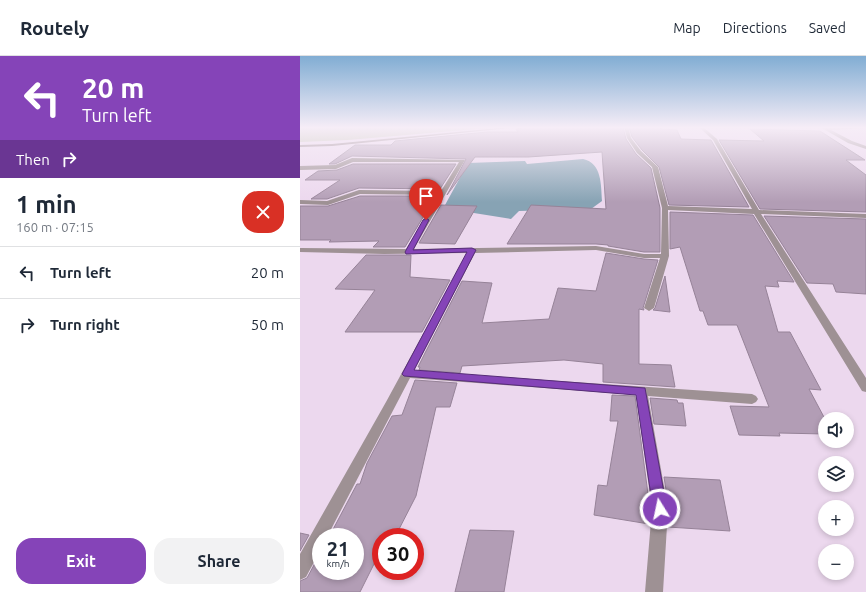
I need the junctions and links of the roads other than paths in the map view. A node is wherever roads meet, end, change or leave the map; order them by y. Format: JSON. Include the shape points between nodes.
{"nodes":[{"id":1,"x":639,"y":152,"type":"edge"},
{"id":2,"x":722,"y":152,"type":"edge"},
{"id":3,"x":300,"y":168,"type":"edge"},
{"id":4,"x":443,"y":193,"type":"junction"},
{"id":5,"x":300,"y":202,"type":"edge"},
{"id":6,"x":665,"y":208,"type":"junction"},
{"id":7,"x":756,"y":211,"type":"junction"},
{"id":8,"x":866,"y":216,"type":"edge"},
{"id":9,"x":300,"y":250,"type":"edge"},
{"id":10,"x":472,"y":250,"type":"junction"},
{"id":11,"x":408,"y":252,"type":"junction"},
{"id":12,"x":665,"y":256,"type":"junction"},
{"id":13,"x":649,"y":308,"type":"dead end"},
{"id":14,"x":407,"y":374,"type":"junction"},
{"id":15,"x":866,"y":388,"type":"edge"},
{"id":16,"x":641,"y":391,"type":"junction"},
{"id":17,"x":752,"y":399,"type":"dead end"},
{"id":18,"x":300,"y":571,"type":"edge"},
{"id":19,"x":654,"y":592,"type":"edge"}],
"edges":[{"from":1,"to":6,"type":"street","via":[[655,167]]},
{"from":2,"to":7,"type":"street"},
{"from":3,"to":4,"type":"street","via":[[336,167],[352,160],[463,161]]},
{"from":4,"to":5,"type":"street","via":[[359,192],[328,203]]},
{"from":4,"to":11,"type":"street"},
{"from":6,"to":7,"type":"street"},
{"from":6,"to":12,"type":"street"},
{"from":7,"to":8,"type":"street"},
{"from":7,"to":15,"type":"street"},
{"from":9,"to":11,"type":"street"},
{"from":10,"to":11,"type":"street"},
{"from":10,"to":12,"type":"street","via":[[596,248],[644,256]]},
{"from":10,"to":14,"type":"street"},
{"from":12,"to":13,"type":"street"},
{"from":14,"to":16,"type":"street"},
{"from":14,"to":18,"type":"street"},
{"from":16,"to":17,"type":"street"},
{"from":16,"to":19,"type":"street","via":[[660,509]]}]}
